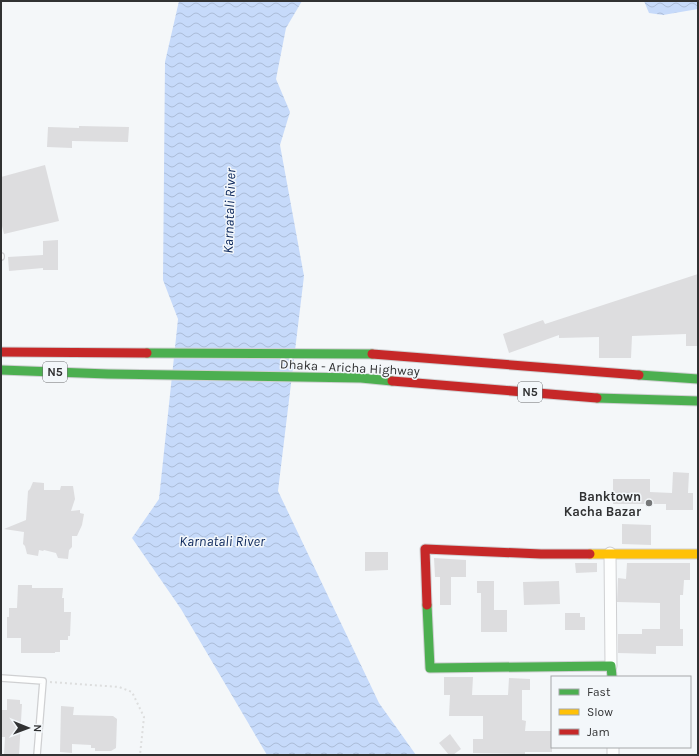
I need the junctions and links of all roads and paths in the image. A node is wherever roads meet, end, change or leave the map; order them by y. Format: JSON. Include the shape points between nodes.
{"nodes":[{"id":1,"x":1,"y":352,"type":"edge"},
{"id":2,"x":1,"y":370,"type":"edge"},
{"id":3,"x":698,"y":380,"type":"edge"},
{"id":4,"x":698,"y":401,"type":"edge"},
{"id":5,"x":610,"y":553,"type":"junction"},
{"id":6,"x":698,"y":554,"type":"edge"},
{"id":7,"x":612,"y":671,"type":"edge"},
{"id":8,"x":1,"y":678,"type":"edge"},
{"id":9,"x":43,"y":681,"type":"junction"},
{"id":10,"x":37,"y":755,"type":"edge"},
{"id":11,"x":140,"y":755,"type":"edge"}],
"edges":[{"from":1,"to":3,"type":"main road","name":"Dhaka - Aricha Highway","number":"N5","via":[[366,354]]},
{"from":2,"to":4,"type":"main road","name":"Dhaka - Aricha Highway","number":"N5","via":[[361,378],[612,398]]},
{"from":5,"to":6,"type":"main road"},
{"from":5,"to":7,"type":"street"},
{"from":5,"to":7,"type":"main road","via":[[541,554],[425,549],[430,668]]},
{"from":8,"to":9,"type":"lane"},
{"from":9,"to":10,"type":"lane"},
{"from":9,"to":11,"type":"path","via":[[119,687],[132,692],[144,717]]}]}
